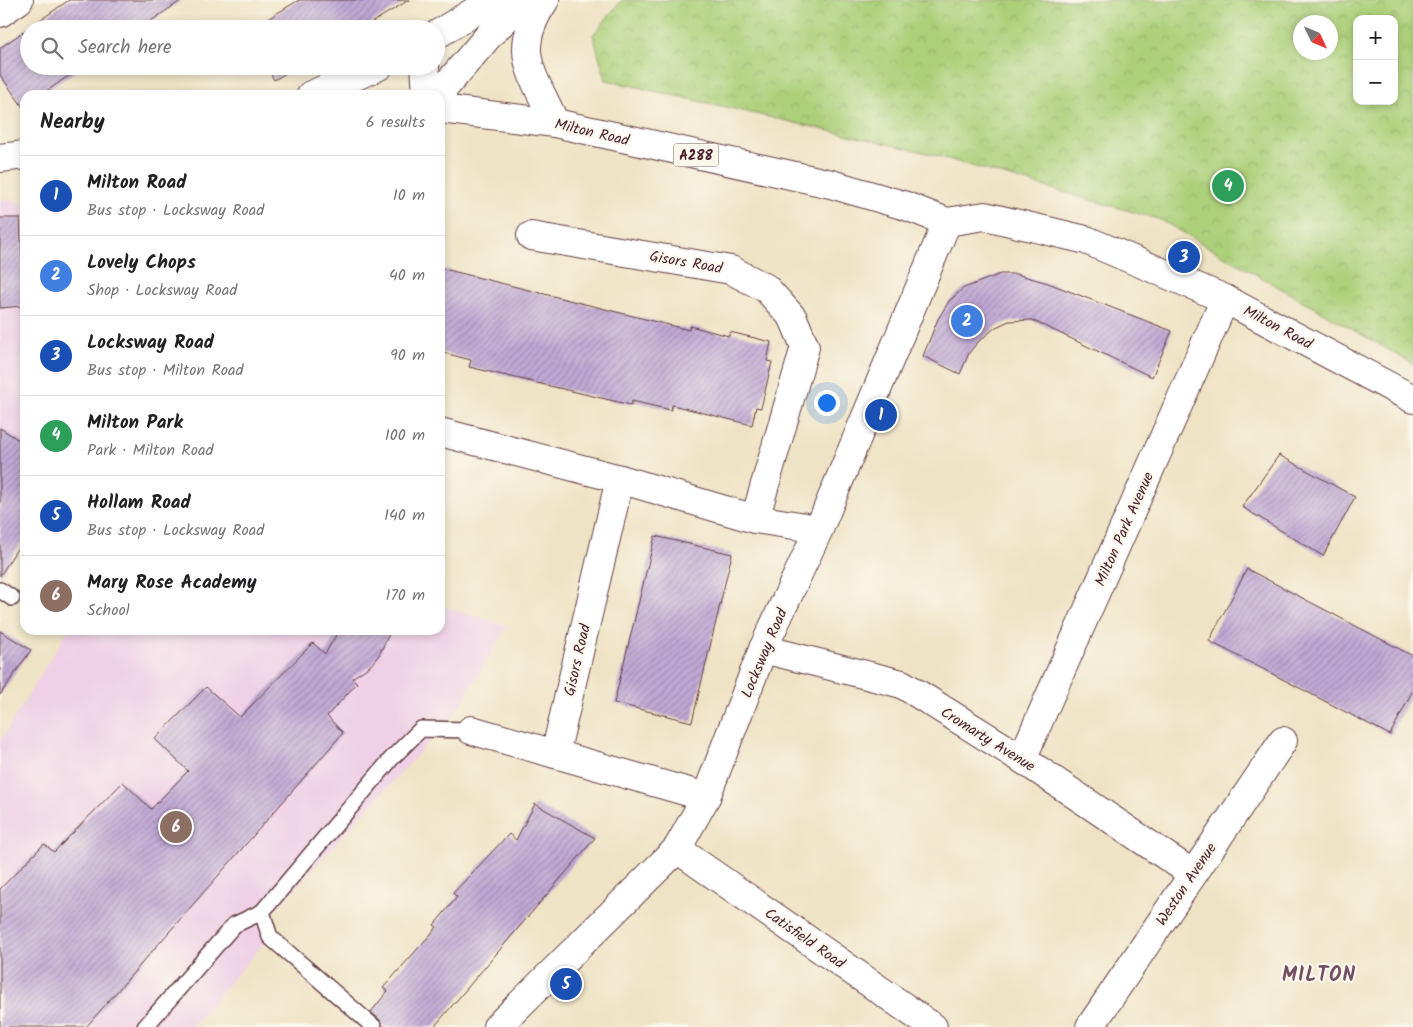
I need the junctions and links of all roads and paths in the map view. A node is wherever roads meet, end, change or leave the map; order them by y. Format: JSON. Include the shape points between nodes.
{"nodes":[{"id":1,"x":19,"y":0,"type":"edge"},
{"id":2,"x":493,"y":0,"type":"edge"},
{"id":3,"x":525,"y":0,"type":"edge"},
{"id":4,"x":545,"y":0,"type":"edge"},
{"id":5,"x":0,"y":13,"type":"edge"},
{"id":6,"x":445,"y":29,"type":"edge"},
{"id":7,"x":358,"y":75,"type":"edge"},
{"id":8,"x":426,"y":75,"type":"edge"},
{"id":9,"x":323,"y":90,"type":"edge"},
{"id":10,"x":427,"y":90,"type":"edge"},
{"id":11,"x":442,"y":90,"type":"edge"},
{"id":12,"x":445,"y":110,"type":"edge"},
{"id":13,"x":556,"y":123,"type":"junction"},
{"id":14,"x":20,"y":156,"type":"edge"},
{"id":15,"x":0,"y":158,"type":"edge"},
{"id":16,"x":947,"y":222,"type":"junction"},
{"id":17,"x":532,"y":236,"type":"dead end"},
{"id":18,"x":1225,"y":299,"type":"junction"},
{"id":19,"x":1413,"y":399,"type":"edge"},
{"id":20,"x":445,"y":433,"type":"edge"},
{"id":21,"x":620,"y":479,"type":"junction"},
{"id":22,"x":755,"y":519,"type":"junction"},
{"id":23,"x":819,"y":529,"type":"junction"},
{"id":24,"x":763,"y":649,"type":"junction"},
{"id":25,"x":471,"y":730,"type":"joint"},
{"id":26,"x":1283,"y":741,"type":"dead end"},
{"id":27,"x":555,"y":754,"type":"junction"},
{"id":28,"x":1022,"y":759,"type":"junction"},
{"id":29,"x":706,"y":797,"type":"junction"},
{"id":30,"x":677,"y":849,"type":"junction"},
{"id":31,"x":1193,"y":874,"type":"junction"},
{"id":32,"x":262,"y":912,"type":"junction"},
{"id":33,"x":145,"y":1027,"type":"edge"},
{"id":34,"x":374,"y":1027,"type":"edge"},
{"id":35,"x":497,"y":1027,"type":"edge"},
{"id":36,"x":933,"y":1027,"type":"edge"},
{"id":37,"x":1090,"y":1027,"type":"edge"}],
"edges":[{"from":1,"to":5,"type":"street"},
{"from":2,"to":6,"type":"street"},
{"from":3,"to":11,"type":"street","via":[[490,33]]},
{"from":4,"to":13,"type":"street","via":[[528,34],[526,58]]},
{"from":7,"to":9,"type":"street"},
{"from":8,"to":10,"type":"street"},
{"from":12,"to":13,"type":"street","name":"Milton Road","number":"A288"},
{"from":13,"to":16,"type":"street","name":"Milton Road","number":"A288","via":[[831,184]]},
{"from":14,"to":15,"type":"street"},
{"from":16,"to":18,"type":"street","name":"Milton Road","via":[[985,216],[1086,240]]},
{"from":16,"to":23,"type":"street","name":"Locksway Road"},
{"from":17,"to":22,"type":"street","name":"Gisors Road","via":[[731,270],[766,288],[793,318],[806,347]]},
{"from":18,"to":19,"type":"street","name":"Milton Road"},
{"from":18,"to":28,"type":"street","name":"Milton Park Avenue"},
{"from":20,"to":21,"type":"street"},
{"from":21,"to":22,"type":"street"},
{"from":21,"to":27,"type":"street","name":"Gisors Road"},
{"from":22,"to":23,"type":"street"},
{"from":23,"to":24,"type":"street","name":"Locksway Road"},
{"from":24,"to":28,"type":"street","name":"Cromarty Avenue","via":[[902,684]]},
{"from":24,"to":29,"type":"street","name":"Locksway Road"},
{"from":25,"to":27,"type":"street"},
{"from":25,"to":32,"type":"lane","via":[[421,729],[392,758]]},
{"from":26,"to":31,"type":"street","name":"Weston Avenue"},
{"from":27,"to":29,"type":"street"},
{"from":28,"to":31,"type":"street","name":"Cromarty Avenue"},
{"from":29,"to":30,"type":"street","name":"Locksway Road"},
{"from":30,"to":35,"type":"street","name":"Locksway Road"},
{"from":30,"to":36,"type":"street","name":"Catisfield Road"},
{"from":31,"to":37,"type":"street","name":"Weston Avenue"},
{"from":32,"to":33,"type":"lane","via":[[234,925]]},
{"from":32,"to":34,"type":"lane","via":[[270,937]]}]}
